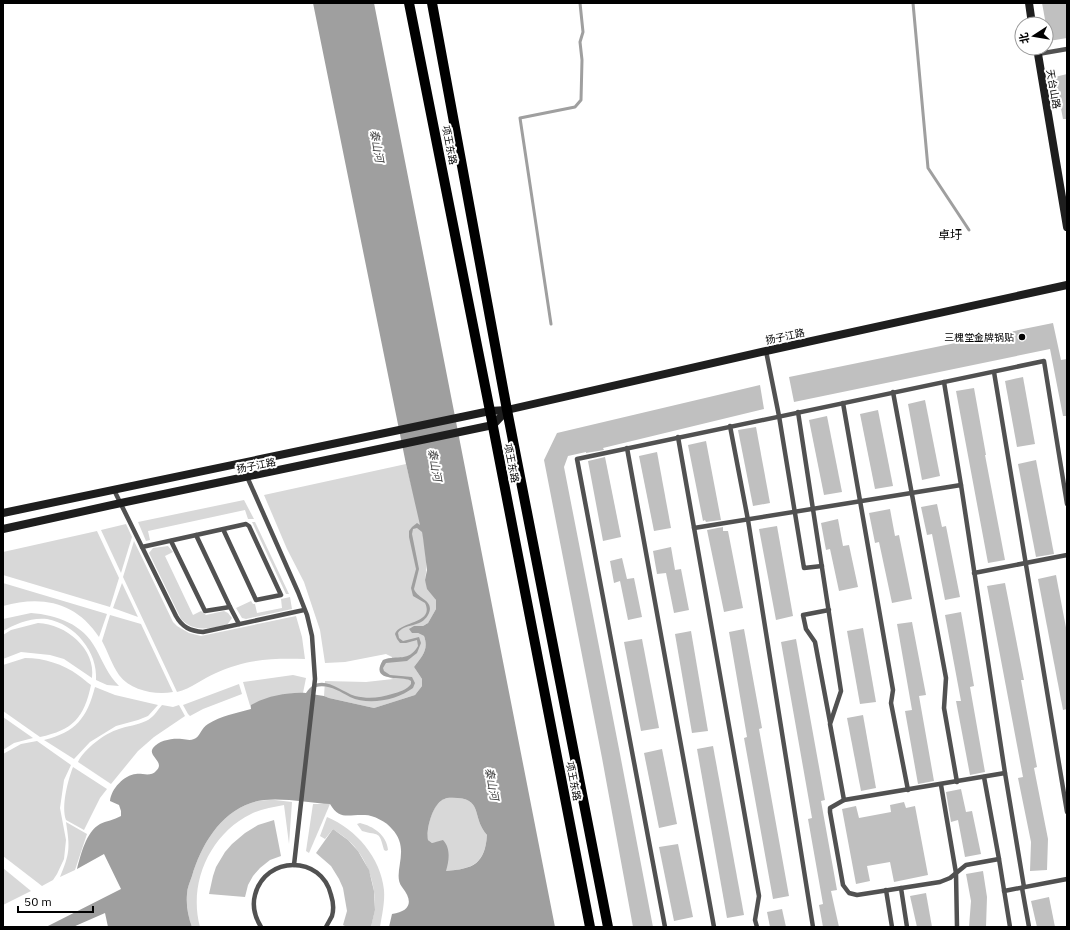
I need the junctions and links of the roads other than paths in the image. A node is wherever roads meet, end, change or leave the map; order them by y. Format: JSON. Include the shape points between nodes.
{"nodes":[{"id":1,"x":409,"y":3,"type":"edge"},
{"id":2,"x":432,"y":3,"type":"edge"},
{"id":3,"x":1029,"y":3,"type":"edge"},
{"id":4,"x":1031,"y":16,"type":"edge"},
{"id":5,"x":1067,"y":49,"type":"edge"},
{"id":6,"x":1054,"y":50,"type":"edge"},
{"id":7,"x":1038,"y":56,"type":"edge"},
{"id":8,"x":1067,"y":227,"type":"edge"},
{"id":9,"x":1067,"y":284,"type":"edge"},
{"id":10,"x":766,"y":351,"type":"junction"},
{"id":11,"x":994,"y":372,"type":"junction"},
{"id":12,"x":944,"y":382,"type":"junction"},
{"id":13,"x":893,"y":392,"type":"junction"},
{"id":14,"x":843,"y":403,"type":"junction"},
{"id":15,"x":507,"y":410,"type":"junction"},
{"id":16,"x":490,"y":411,"type":"junction"},
{"id":17,"x":798,"y":412,"type":"junction"},
{"id":18,"x":779,"y":416,"type":"junction"},
{"id":19,"x":493,"y":425,"type":"junction"},
{"id":20,"x":730,"y":426,"type":"junction"},
{"id":21,"x":678,"y":437,"type":"junction"},
{"id":22,"x":627,"y":448,"type":"junction"},
{"id":23,"x":241,"y":463,"type":"junction"},
{"id":24,"x":247,"y":477,"type":"junction"},
{"id":25,"x":961,"y":485,"type":"junction"},
{"id":26,"x":114,"y":490,"type":"junction"},
{"id":27,"x":911,"y":494,"type":"junction"},
{"id":28,"x":860,"y":502,"type":"junction"},
{"id":29,"x":121,"y":503,"type":"junction"},
{"id":30,"x":1067,"y":504,"type":"edge"},
{"id":31,"x":813,"y":509,"type":"junction"},
{"id":32,"x":794,"y":512,"type":"junction"},
{"id":33,"x":3,"y":513,"type":"edge"},
{"id":34,"x":748,"y":520,"type":"junction"},
{"id":35,"x":694,"y":528,"type":"junction"},
{"id":36,"x":3,"y":529,"type":"edge"},
{"id":37,"x":223,"y":529,"type":"junction"},
{"id":38,"x":196,"y":535,"type":"junction"},
{"id":39,"x":171,"y":541,"type":"junction"},
{"id":40,"x":142,"y":547,"type":"junction"},
{"id":41,"x":1067,"y":556,"type":"edge"},
{"id":42,"x":1026,"y":563,"type":"junction"},
{"id":43,"x":822,"y":566,"type":"junction"},
{"id":44,"x":974,"y":573,"type":"junction"},
{"id":45,"x":230,"y":607,"type":"junction"},
{"id":46,"x":304,"y":610,"type":"junction"},
{"id":47,"x":829,"y":610,"type":"junction"},
{"id":48,"x":239,"y":624,"type":"junction"},
{"id":49,"x":830,"y":724,"type":"junction"},
{"id":50,"x":1005,"y":773,"type":"junction"},
{"id":51,"x":984,"y":777,"type":"junction"},
{"id":52,"x":957,"y":782,"type":"junction"},
{"id":53,"x":941,"y":785,"type":"junction"},
{"id":54,"x":908,"y":790,"type":"junction"},
{"id":55,"x":844,"y":800,"type":"junction"},
{"id":56,"x":1067,"y":812,"type":"edge"},
{"id":57,"x":998,"y":859,"type":"junction"},
{"id":58,"x":294,"y":865,"type":"junction"},
{"id":59,"x":956,"y":873,"type":"junction"},
{"id":60,"x":1067,"y":879,"type":"edge"},
{"id":61,"x":1023,"y":887,"type":"junction"},
{"id":62,"x":901,"y":888,"type":"junction"},
{"id":63,"x":886,"y":890,"type":"junction"},
{"id":64,"x":1004,"y":891,"type":"junction"},
{"id":65,"x":261,"y":927,"type":"edge"},
{"id":66,"x":326,"y":927,"type":"edge"},
{"id":67,"x":590,"y":927,"type":"edge"},
{"id":68,"x":608,"y":927,"type":"edge"},
{"id":69,"x":665,"y":927,"type":"edge"},
{"id":70,"x":714,"y":927,"type":"edge"},
{"id":71,"x":757,"y":927,"type":"edge"},
{"id":72,"x":812,"y":927,"type":"edge"},
{"id":73,"x":892,"y":927,"type":"edge"},
{"id":74,"x":907,"y":927,"type":"edge"},
{"id":75,"x":957,"y":927,"type":"edge"},
{"id":76,"x":1010,"y":927,"type":"edge"},
{"id":77,"x":1028,"y":927,"type":"edge"}],
"edges":[{"from":1,"to":16,"type":"main road","name":"项王东路"},
{"from":2,"to":15,"type":"main road","name":"项王东路"},
{"from":3,"to":4,"type":"street"},
{"from":5,"to":6,"type":"lane"},
{"from":7,"to":8,"type":"street","name":"天台山路"},
{"from":9,"to":10,"type":"street","name":"扬子江路"},
{"from":10,"to":15,"type":"street","name":"扬子江路"},
{"from":10,"to":18,"type":"lane"},
{"from":11,"to":12,"type":"lane"},
{"from":11,"to":30,"type":"lane","via":[[1044,361]]},
{"from":11,"to":42,"type":"lane"},
{"from":12,"to":13,"type":"lane"},
{"from":12,"to":25,"type":"lane"},
{"from":13,"to":14,"type":"lane"},
{"from":13,"to":27,"type":"lane"},
{"from":14,"to":17,"type":"lane"},
{"from":14,"to":28,"type":"lane"},
{"from":15,"to":16,"type":"street","name":"扬子江路"},
{"from":15,"to":19,"type":"street"},
{"from":15,"to":68,"type":"main road","name":"项王东路"},
{"from":16,"to":19,"type":"main road","name":"项王东路"},
{"from":16,"to":23,"type":"street","name":"扬子江路"},
{"from":17,"to":18,"type":"lane"},
{"from":17,"to":31,"type":"lane"},
{"from":18,"to":20,"type":"lane"},
{"from":18,"to":32,"type":"lane"},
{"from":19,"to":24,"type":"street","name":"扬子江路"},
{"from":19,"to":67,"type":"main road","name":"项王东路"},
{"from":20,"to":21,"type":"lane"},
{"from":20,"to":34,"type":"lane"},
{"from":21,"to":22,"type":"lane"},
{"from":21,"to":35,"type":"lane"},
{"from":22,"to":69,"type":"lane","via":[[576,459]]},
{"from":22,"to":70,"type":"lane"},
{"from":23,"to":24,"type":"lane"},
{"from":23,"to":26,"type":"street","name":"扬子江路"},
{"from":24,"to":29,"type":"street","name":"扬子江路"},
{"from":24,"to":46,"type":"lane"},
{"from":25,"to":27,"type":"lane"},
{"from":25,"to":44,"type":"lane"},
{"from":26,"to":29,"type":"lane"},
{"from":26,"to":33,"type":"street","name":"扬子江路"},
{"from":27,"to":28,"type":"lane"},
{"from":27,"to":52,"type":"lane","via":[[946,678],[944,708]]},
{"from":28,"to":31,"type":"lane"},
{"from":28,"to":54,"type":"lane","via":[[893,690],[891,703]]},
{"from":29,"to":36,"type":"street","name":"扬子江路"},
{"from":29,"to":40,"type":"lane"},
{"from":31,"to":32,"type":"lane"},
{"from":31,"to":43,"type":"lane"},
{"from":32,"to":34,"type":"lane"},
{"from":32,"to":43,"type":"lane","via":[[804,568]]},
{"from":34,"to":35,"type":"lane"},
{"from":34,"to":72,"type":"lane"},
{"from":35,"to":71,"type":"lane","via":[[759,896],[755,920]]},
{"from":37,"to":37,"type":"lane","via":[[246,524],[249,526],[282,595],[256,600]]},
{"from":37,"to":38,"type":"lane"},
{"from":38,"to":39,"type":"lane"},
{"from":38,"to":45,"type":"lane"},
{"from":39,"to":40,"type":"lane"},
{"from":39,"to":45,"type":"lane","via":[[206,611]]},
{"from":40,"to":48,"type":"lane","via":[[176,616],[185,628],[203,632]]},
{"from":41,"to":42,"type":"lane"},
{"from":42,"to":44,"type":"lane"},
{"from":42,"to":56,"type":"lane"},
{"from":43,"to":47,"type":"lane"},
{"from":44,"to":50,"type":"lane"},
{"from":45,"to":48,"type":"lane"},
{"from":46,"to":48,"type":"lane"},
{"from":46,"to":58,"type":"lane","via":[[312,636],[315,679]]},
{"from":47,"to":49,"type":"lane","via":[[842,690]]},
{"from":47,"to":49,"type":"lane","via":[[804,614],[806,629],[815,642]]},
{"from":49,"to":55,"type":"lane"},
{"from":50,"to":51,"type":"lane"},
{"from":50,"to":61,"type":"lane"},
{"from":51,"to":52,"type":"lane"},
{"from":51,"to":57,"type":"lane"},
{"from":52,"to":53,"type":"lane"},
{"from":53,"to":54,"type":"lane"},
{"from":53,"to":59,"type":"lane"},
{"from":54,"to":55,"type":"lane"},
{"from":55,"to":63,"type":"lane","via":[[830,808],[843,885],[849,893],[857,895]]},
{"from":57,"to":59,"type":"lane","via":[[966,865]]},
{"from":57,"to":64,"type":"lane"},
{"from":58,"to":65,"type":"lane","via":[[274,870],[264,878],[257,889],[254,901],[255,914]]},
{"from":58,"to":66,"type":"lane","via":[[312,869],[323,877],[330,888],[332,915]]},
{"from":59,"to":62,"type":"lane","via":[[940,882]]},
{"from":59,"to":75,"type":"lane"},
{"from":60,"to":61,"type":"lane"},
{"from":61,"to":64,"type":"lane"},
{"from":61,"to":77,"type":"lane"},
{"from":62,"to":63,"type":"lane"},
{"from":62,"to":74,"type":"lane"},
{"from":63,"to":73,"type":"lane"},
{"from":64,"to":76,"type":"lane"}]}
